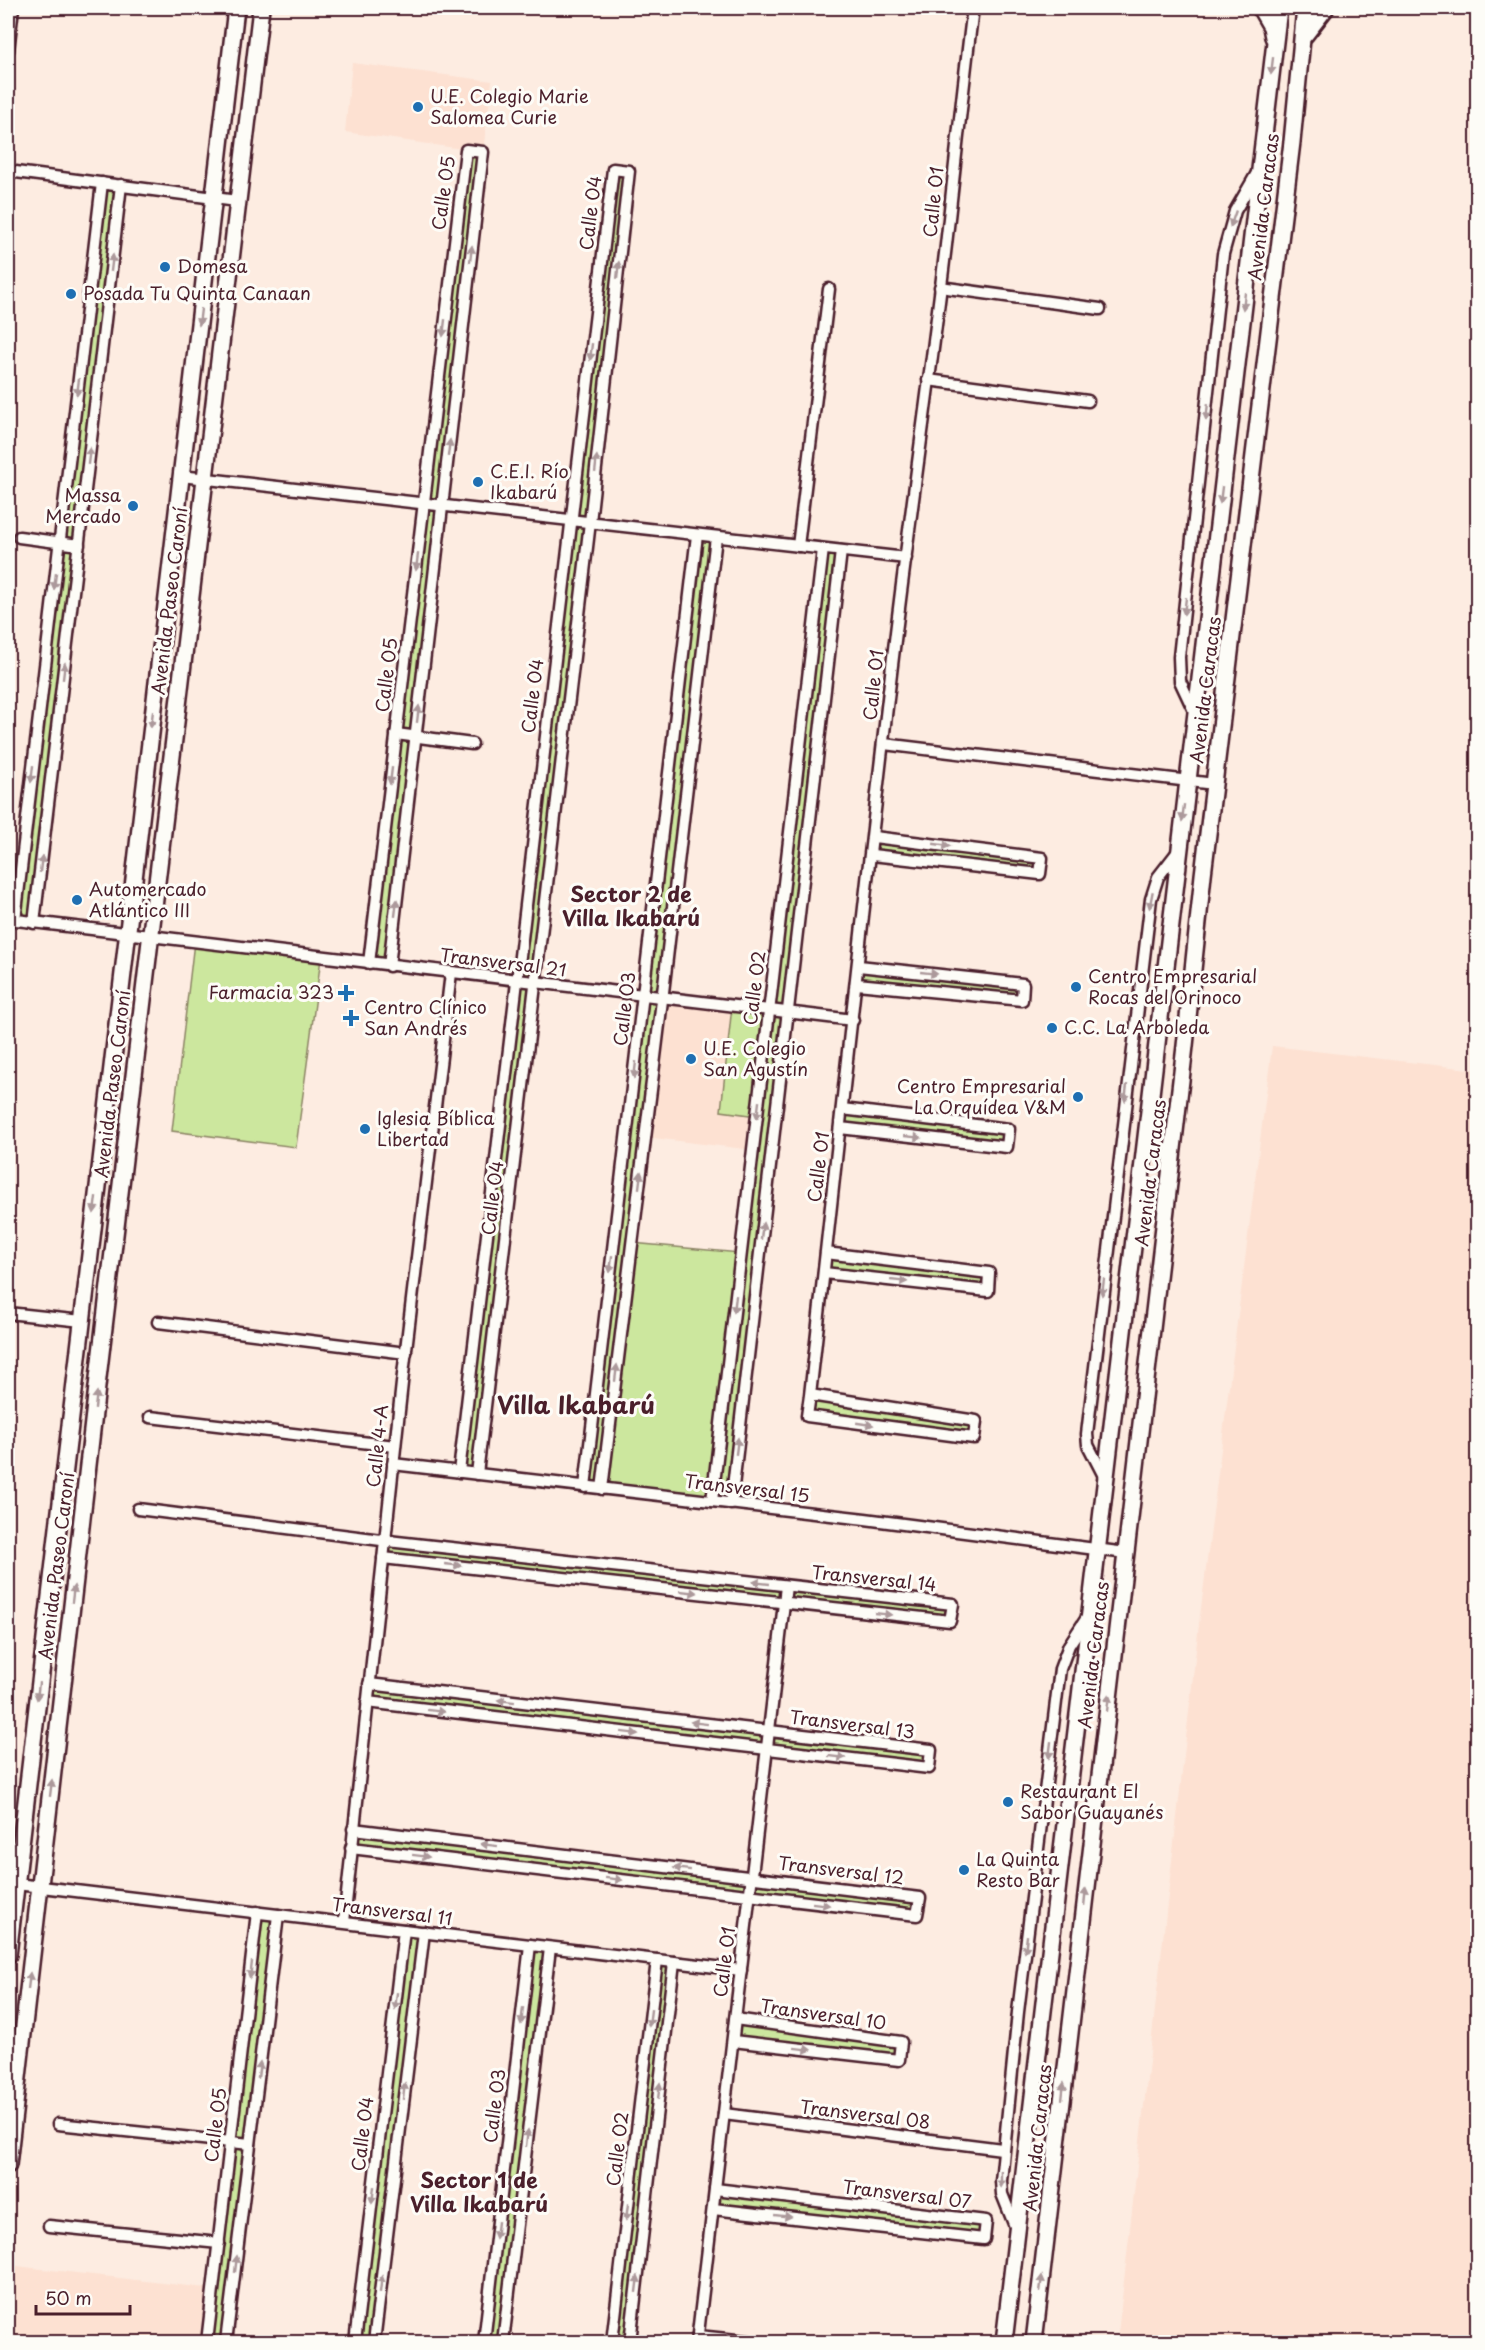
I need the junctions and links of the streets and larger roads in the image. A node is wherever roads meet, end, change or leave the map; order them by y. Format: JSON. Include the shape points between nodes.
{"nodes":[{"id":1,"x":13,"y":8,"type":"edge"},
{"id":2,"x":236,"y":8,"type":"edge"},
{"id":3,"x":261,"y":8,"type":"edge"},
{"id":4,"x":973,"y":8,"type":"edge"},
{"id":5,"x":1260,"y":8,"type":"edge"},
{"id":6,"x":1279,"y":8,"type":"edge"},
{"id":7,"x":1305,"y":8,"type":"edge"},
{"id":8,"x":1326,"y":8,"type":"edge"},
{"id":9,"x":1302,"y":40,"type":"junction"},
{"id":10,"x":1275,"y":42,"type":"junction"},
{"id":11,"x":8,"y":51,"type":"edge"},
{"id":12,"x":1260,"y":168,"type":"junction"},
{"id":13,"x":8,"y":171,"type":"edge"},
{"id":14,"x":102,"y":183,"type":"junction"},
{"id":15,"x":121,"y":185,"type":"junction"},
{"id":16,"x":216,"y":197,"type":"junction"},
{"id":17,"x":237,"y":201,"type":"junction"},
{"id":18,"x":940,"y":287,"type":"junction"},
{"id":19,"x":829,"y":290,"type":"dead end"},
{"id":20,"x":1100,"y":309,"type":"dead end"},
{"id":21,"x":81,"y":359,"type":"junction"},
{"id":22,"x":100,"y":362,"type":"junction"},
{"id":23,"x":928,"y":380,"type":"junction"},
{"id":24,"x":1088,"y":401,"type":"dead end"},
{"id":25,"x":181,"y":476,"type":"junction"},
{"id":26,"x":204,"y":478,"type":"junction"},
{"id":27,"x":423,"y":504,"type":"junction"},
{"id":28,"x":442,"y":506,"type":"junction"},
{"id":29,"x":570,"y":520,"type":"junction"},
{"id":30,"x":590,"y":522,"type":"junction"},
{"id":31,"x":697,"y":535,"type":"junction"},
{"id":32,"x":19,"y":537,"type":"dead end"},
{"id":33,"x":716,"y":537,"type":"junction"},
{"id":34,"x":60,"y":543,"type":"junction"},
{"id":35,"x":79,"y":545,"type":"junction"},
{"id":36,"x":798,"y":546,"type":"junction"},
{"id":37,"x":823,"y":549,"type":"junction"},
{"id":38,"x":841,"y":551,"type":"junction"},
{"id":39,"x":906,"y":558,"type":"junction"},
{"id":40,"x":691,"y":589,"type":"junction"},
{"id":41,"x":819,"y":590,"type":"junction"},
{"id":42,"x":710,"y":591,"type":"junction"},
{"id":43,"x":836,"y":592,"type":"junction"},
{"id":44,"x":558,"y":622,"type":"junction"},
{"id":45,"x":578,"y":625,"type":"junction"},
{"id":46,"x":1195,"y":713,"type":"junction"},
{"id":47,"x":396,"y":734,"type":"junction"},
{"id":48,"x":37,"y":736,"type":"junction"},
{"id":49,"x":416,"y":736,"type":"junction"},
{"id":50,"x":56,"y":737,"type":"junction"},
{"id":51,"x":472,"y":744,"type":"dead end"},
{"id":52,"x":884,"y":744,"type":"junction"},
{"id":53,"x":543,"y":750,"type":"junction"},
{"id":54,"x":562,"y":752,"type":"junction"},
{"id":55,"x":671,"y":765,"type":"junction"},
{"id":56,"x":689,"y":766,"type":"junction"},
{"id":57,"x":797,"y":779,"type":"junction"},
{"id":58,"x":1188,"y":780,"type":"junction"},
{"id":59,"x":814,"y":781,"type":"junction"},
{"id":60,"x":1214,"y":784,"type":"junction"},
{"id":61,"x":874,"y":837,"type":"junction"},
{"id":62,"x":1179,"y":850,"type":"junction"},
{"id":63,"x":872,"y":855,"type":"junction"},
{"id":64,"x":11,"y":920,"type":"edge"},
{"id":65,"x":34,"y":923,"type":"junction"},
{"id":66,"x":127,"y":934,"type":"junction"},
{"id":67,"x":778,"y":935,"type":"junction"},
{"id":68,"x":150,"y":937,"type":"junction"},
{"id":69,"x":796,"y":937,"type":"junction"},
{"id":70,"x":369,"y":963,"type":"junction"},
{"id":71,"x":389,"y":966,"type":"junction"},
{"id":72,"x":859,"y":966,"type":"junction"},
{"id":73,"x":451,"y":973,"type":"junction"},
{"id":74,"x":516,"y":981,"type":"junction"},
{"id":75,"x":535,"y":983,"type":"junction"},
{"id":76,"x":857,"y":984,"type":"junction"},
{"id":77,"x":644,"y":996,"type":"junction"},
{"id":78,"x":662,"y":998,"type":"junction"},
{"id":79,"x":769,"y":1010,"type":"junction"},
{"id":80,"x":787,"y":1012,"type":"junction"},
{"id":81,"x":853,"y":1020,"type":"junction"},
{"id":82,"x":842,"y":1109,"type":"junction"},
{"id":83,"x":840,"y":1128,"type":"junction"},
{"id":84,"x":488,"y":1226,"type":"junction"},
{"id":85,"x":506,"y":1227,"type":"junction"},
{"id":86,"x":614,"y":1242,"type":"junction"},
{"id":87,"x":632,"y":1243,"type":"junction"},
{"id":88,"x":826,"y":1253,"type":"junction"},
{"id":89,"x":741,"y":1254,"type":"junction"},
{"id":90,"x":759,"y":1255,"type":"junction"},
{"id":91,"x":824,"y":1273,"type":"junction"},
{"id":92,"x":8,"y":1313,"type":"edge"},
{"id":93,"x":82,"y":1320,"type":"junction"},
{"id":94,"x":158,"y":1322,"type":"dead end"},
{"id":95,"x":406,"y":1353,"type":"junction"},
{"id":96,"x":810,"y":1395,"type":"junction"},
{"id":97,"x":722,"y":1414,"type":"junction"},
{"id":98,"x":741,"y":1416,"type":"junction"},
{"id":99,"x":150,"y":1417,"type":"dead end"},
{"id":100,"x":395,"y":1446,"type":"junction"},
{"id":101,"x":393,"y":1464,"type":"junction"},
{"id":102,"x":459,"y":1472,"type":"junction"},
{"id":103,"x":477,"y":1474,"type":"junction"},
{"id":104,"x":1105,"y":1478,"type":"junction"},
{"id":105,"x":585,"y":1487,"type":"junction"},
{"id":106,"x":602,"y":1489,"type":"junction"},
{"id":107,"x":712,"y":1501,"type":"junction"},
{"id":108,"x":731,"y":1504,"type":"junction"},
{"id":109,"x":138,"y":1509,"type":"dead end"},
{"id":110,"x":385,"y":1540,"type":"junction"},
{"id":111,"x":1096,"y":1549,"type":"junction"},
{"id":112,"x":489,"y":1552,"type":"junction"},
{"id":113,"x":1126,"y":1553,"type":"junction"},
{"id":114,"x":383,"y":1558,"type":"junction"},
{"id":115,"x":586,"y":1563,"type":"junction"},
{"id":116,"x":487,"y":1569,"type":"junction"},
{"id":117,"x":667,"y":1572,"type":"junction"},
{"id":118,"x":583,"y":1580,"type":"junction"},
{"id":119,"x":786,"y":1586,"type":"junction"},
{"id":120,"x":665,"y":1589,"type":"junction"},
{"id":121,"x":784,"y":1603,"type":"junction"},
{"id":122,"x":1089,"y":1616,"type":"junction"},
{"id":123,"x":369,"y":1684,"type":"junction"},
{"id":124,"x":367,"y":1702,"type":"junction"},
{"id":125,"x":574,"y":1709,"type":"junction"},
{"id":126,"x":668,"y":1720,"type":"junction"},
{"id":127,"x":571,"y":1726,"type":"junction"},
{"id":128,"x":769,"y":1731,"type":"junction"},
{"id":129,"x":666,"y":1737,"type":"junction"},
{"id":130,"x":767,"y":1749,"type":"junction"},
{"id":131,"x":353,"y":1829,"type":"junction"},
{"id":132,"x":351,"y":1848,"type":"junction"},
{"id":133,"x":554,"y":1853,"type":"junction"},
{"id":134,"x":551,"y":1872,"type":"junction"},
{"id":135,"x":752,"y":1877,"type":"junction"},
{"id":136,"x":12,"y":1884,"type":"edge"},
{"id":137,"x":40,"y":1887,"type":"junction"},
{"id":138,"x":750,"y":1895,"type":"junction"},
{"id":139,"x":257,"y":1912,"type":"junction"},
{"id":140,"x":278,"y":1915,"type":"junction"},
{"id":141,"x":344,"y":1923,"type":"junction"},
{"id":142,"x":404,"y":1930,"type":"junction"},
{"id":143,"x":424,"y":1932,"type":"junction"},
{"id":144,"x":530,"y":1945,"type":"junction"},
{"id":145,"x":550,"y":1947,"type":"junction"},
{"id":146,"x":8,"y":1955,"type":"edge"},
{"id":147,"x":657,"y":1960,"type":"junction"},
{"id":148,"x":674,"y":1962,"type":"junction"},
{"id":149,"x":741,"y":1970,"type":"junction"},
{"id":150,"x":735,"y":2019,"type":"junction"},
{"id":151,"x":732,"y":2041,"type":"junction"},
{"id":152,"x":517,"y":2061,"type":"junction"},
{"id":153,"x":536,"y":2063,"type":"junction"},
{"id":154,"x":724,"y":2114,"type":"junction"},
{"id":155,"x":58,"y":2124,"type":"dead end"},
{"id":156,"x":231,"y":2142,"type":"junction"},
{"id":157,"x":250,"y":2144,"type":"junction"},
{"id":158,"x":1002,"y":2149,"type":"junction"},
{"id":159,"x":378,"y":2151,"type":"junction"},
{"id":160,"x":397,"y":2153,"type":"junction"},
{"id":161,"x":8,"y":2165,"type":"edge"},
{"id":162,"x":504,"y":2174,"type":"junction"},
{"id":163,"x":523,"y":2176,"type":"junction"},
{"id":164,"x":630,"y":2186,"type":"junction"},
{"id":165,"x":648,"y":2189,"type":"junction"},
{"id":166,"x":715,"y":2189,"type":"junction"},
{"id":167,"x":224,"y":2196,"type":"junction"},
{"id":168,"x":244,"y":2198,"type":"junction"},
{"id":169,"x":713,"y":2209,"type":"junction"},
{"id":170,"x":49,"y":2226,"type":"dead end"},
{"id":171,"x":1017,"y":2232,"type":"junction"},
{"id":172,"x":239,"y":2239,"type":"junction"},
{"id":173,"x":219,"y":2240,"type":"junction"},
{"id":174,"x":698,"y":2339,"type":"edge"},
{"id":175,"x":207,"y":2343,"type":"edge"},
{"id":176,"x":226,"y":2343,"type":"edge"},
{"id":177,"x":355,"y":2343,"type":"edge"},
{"id":178,"x":374,"y":2343,"type":"edge"},
{"id":179,"x":484,"y":2343,"type":"edge"},
{"id":180,"x":503,"y":2343,"type":"edge"},
{"id":181,"x":612,"y":2343,"type":"edge"},
{"id":182,"x":630,"y":2343,"type":"edge"},
{"id":183,"x":756,"y":2343,"type":"edge"},
{"id":184,"x":1004,"y":2343,"type":"edge"},
{"id":185,"x":1034,"y":2343,"type":"edge"}],
"edges":[{"from":1,"to":11,"type":"street"},
{"from":2,"to":16,"type":"street","name":"Avenida Paseo Caroní"},
{"from":3,"to":17,"type":"street","name":"Avenida Paseo Caroní"},
{"from":4,"to":18,"type":"street","name":"Calle 01"},
{"from":5,"to":10,"type":"street"},
{"from":6,"to":10,"type":"street","name":"Avenida Caracas"},
{"from":7,"to":9,"type":"street","name":"Avenida Caracas"},
{"from":8,"to":9,"type":"street"},
{"from":9,"to":60,"type":"street","name":"Avenida Caracas"},
{"from":10,"to":12,"type":"street","name":"Avenida Caracas","one_way":true},
{"from":12,"to":46,"type":"street","name":"Avenida Caracas","one_way":true},
{"from":12,"to":46,"type":"street","name":"Avenida Caracas","one_way":true,"via":[[1235,211],[1223,254],[1179,657],[1180,681]]},
{"from":13,"to":14,"type":"street"},
{"from":14,"to":15,"type":"street"},
{"from":14,"to":21,"type":"street"},
{"from":15,"to":16,"type":"street"},
{"from":22,"to":15,"type":"street","one_way":true},
{"from":16,"to":17,"type":"street"},
{"from":16,"to":25,"type":"street","name":"Avenida Paseo Caroní","one_way":true},
{"from":17,"to":26,"type":"street","name":"Avenida Paseo Caroní"},
{"from":18,"to":20,"type":"street"},
{"from":18,"to":23,"type":"street","name":"Calle 01"},
{"from":19,"to":36,"type":"street"},
{"from":21,"to":22,"type":"street"},
{"from":21,"to":34,"type":"street","one_way":true},
{"from":35,"to":22,"type":"street","one_way":true},
{"from":23,"to":24,"type":"street"},
{"from":23,"to":39,"type":"street","name":"Calle 01"},
{"from":25,"to":26,"type":"street"},
{"from":25,"to":66,"type":"street","name":"Avenida Paseo Caroní","one_way":true},
{"from":26,"to":27,"type":"street"},
{"from":26,"to":68,"type":"street","name":"Avenida Paseo Caroní"},
{"from":27,"to":28,"type":"street"},
{"from":28,"to":27,"type":"street","name":"Calle 05","one_way":true,"via":[[483,152],[466,150]]},
{"from":27,"to":47,"type":"street","name":"Calle 05","one_way":true},
{"from":28,"to":29,"type":"street"},
{"from":49,"to":28,"type":"street","name":"Calle 05","one_way":true},
{"from":29,"to":30,"type":"street"},
{"from":30,"to":29,"type":"street","name":"Calle 04","one_way":true,"via":[[629,171],[613,169]]},
{"from":29,"to":44,"type":"street","name":"Calle 04"},
{"from":30,"to":31,"type":"street"},
{"from":30,"to":45,"type":"street","name":"Calle 04"},
{"from":31,"to":33,"type":"street"},
{"from":31,"to":40,"type":"street","name":"Calle 03"},
{"from":32,"to":34,"type":"street"},
{"from":33,"to":36,"type":"street"},
{"from":33,"to":42,"type":"street","name":"Calle 03"},
{"from":34,"to":35,"type":"street"},
{"from":34,"to":48,"type":"street","one_way":true},
{"from":50,"to":35,"type":"street","one_way":true},
{"from":36,"to":37,"type":"street"},
{"from":37,"to":38,"type":"street"},
{"from":37,"to":41,"type":"street","name":"Calle 02"},
{"from":38,"to":39,"type":"street"},
{"from":38,"to":43,"type":"street","name":"Calle 02"},
{"from":39,"to":52,"type":"street","name":"Calle 01"},
{"from":40,"to":42,"type":"street"},
{"from":40,"to":55,"type":"street","name":"Calle 03"},
{"from":41,"to":43,"type":"street"},
{"from":41,"to":57,"type":"street","name":"Calle 02"},
{"from":42,"to":56,"type":"street","name":"Calle 03"},
{"from":43,"to":59,"type":"street","name":"Calle 02"},
{"from":44,"to":45,"type":"street"},
{"from":44,"to":53,"type":"street","name":"Calle 04"},
{"from":45,"to":54,"type":"street","name":"Calle 04"},
{"from":46,"to":58,"type":"street","name":"Avenida Caracas"},
{"from":47,"to":49,"type":"street"},
{"from":47,"to":70,"type":"street","name":"Calle 05","one_way":true},
{"from":48,"to":50,"type":"street"},
{"from":48,"to":64,"type":"street","one_way":true},
{"from":49,"to":51,"type":"street"},
{"from":71,"to":49,"type":"street","name":"Calle 05","one_way":true},
{"from":65,"to":50,"type":"street","one_way":true},
{"from":52,"to":58,"type":"street"},
{"from":52,"to":61,"type":"street","name":"Calle 01"},
{"from":53,"to":54,"type":"street"},
{"from":53,"to":74,"type":"street","name":"Calle 04"},
{"from":54,"to":75,"type":"street","name":"Calle 04"},
{"from":55,"to":56,"type":"street"},
{"from":55,"to":77,"type":"street","name":"Calle 03"},
{"from":56,"to":78,"type":"street","name":"Calle 03"},
{"from":57,"to":59,"type":"street"},
{"from":57,"to":67,"type":"street","name":"Calle 02"},
{"from":58,"to":60,"type":"street"},
{"from":58,"to":62,"type":"street","name":"Avenida Caracas","one_way":true},
{"from":59,"to":69,"type":"street","name":"Calle 02"},
{"from":60,"to":113,"type":"street","name":"Avenida Caracas"},
{"from":61,"to":63,"type":"street","name":"Calle 01"},
{"from":61,"to":63,"type":"street","one_way":true,"via":[[1042,858],[1040,874]]},
{"from":62,"to":104,"type":"street","name":"Avenida Caracas"},
{"from":62,"to":104,"type":"street","name":"Avenida Caracas","one_way":true,"via":[[1158,877],[1150,899],[1105,1272],[1087,1434],[1088,1445]]},
{"from":63,"to":72,"type":"street","name":"Calle 01"},
{"from":64,"to":65,"type":"street","name":"Transversal 21"},
{"from":65,"to":66,"type":"street","name":"Transversal 21"},
{"from":66,"to":68,"type":"street","name":"Transversal 21"},
{"from":66,"to":93,"type":"street","name":"Avenida Paseo Caroní","one_way":true},
{"from":67,"to":69,"type":"street"},
{"from":67,"to":79,"type":"street","name":"Calle 02"},
{"from":68,"to":70,"type":"street","name":"Transversal 21"},
{"from":137,"to":68,"type":"street","name":"Avenida Paseo Caroní","one_way":true},
{"from":69,"to":80,"type":"street","name":"Calle 02"},
{"from":70,"to":71,"type":"street","name":"Transversal 21"},
{"from":71,"to":73,"type":"street","name":"Transversal 21"},
{"from":72,"to":76,"type":"street","name":"Calle 01"},
{"from":72,"to":76,"type":"street","one_way":true,"via":[[1023,984],[1022,1000]]},
{"from":73,"to":74,"type":"street","name":"Transversal 21"},
{"from":73,"to":95,"type":"street","name":"Calle 4-A"},
{"from":74,"to":75,"type":"street","name":"Transversal 21"},
{"from":74,"to":84,"type":"street","name":"Calle 04"},
{"from":75,"to":77,"type":"street","name":"Transversal 21"},
{"from":75,"to":85,"type":"street","name":"Calle 04"},
{"from":76,"to":81,"type":"street","name":"Calle 01"},
{"from":77,"to":78,"type":"street","name":"Transversal 21"},
{"from":77,"to":86,"type":"street","name":"Calle 03","one_way":true},
{"from":78,"to":79,"type":"street","name":"Transversal 21"},
{"from":87,"to":78,"type":"street","name":"Calle 03","one_way":true},
{"from":79,"to":80,"type":"street","name":"Transversal 21"},
{"from":79,"to":89,"type":"street","name":"Calle 02","one_way":true},
{"from":80,"to":81,"type":"street","name":"Transversal 21"},
{"from":90,"to":80,"type":"street","name":"Calle 02","one_way":true},
{"from":81,"to":82,"type":"street","name":"Calle 01"},
{"from":82,"to":83,"type":"street","name":"Calle 01"},
{"from":83,"to":82,"type":"street","one_way":true,"via":[[1006,1147],[1009,1129]]},
{"from":83,"to":88,"type":"street","name":"Calle 01"},
{"from":84,"to":85,"type":"street"},
{"from":84,"to":102,"type":"street","name":"Calle 04"},
{"from":85,"to":103,"type":"street","name":"Calle 04"},
{"from":86,"to":87,"type":"street"},
{"from":86,"to":105,"type":"street","name":"Calle 03","one_way":true},
{"from":106,"to":87,"type":"street","name":"Calle 03","one_way":true},
{"from":88,"to":91,"type":"street","name":"Calle 01"},
{"from":91,"to":88,"type":"street","one_way":true,"via":[[988,1291],[990,1274]]},
{"from":89,"to":90,"type":"street"},
{"from":89,"to":97,"type":"street","name":"Calle 02","one_way":true},
{"from":90,"to":98,"type":"street","name":"Calle 02"},
{"from":91,"to":96,"type":"street","name":"Calle 01"},
{"from":92,"to":93,"type":"street"},
{"from":93,"to":136,"type":"street","name":"Avenida Paseo Caroní","one_way":true},
{"from":94,"to":95,"type":"street"},
{"from":95,"to":100,"type":"street","name":"Calle 4-A"},
{"from":96,"to":96,"type":"street","name":"Calle 01","one_way":true,"via":[[807,1416],[974,1438],[976,1421]]},
{"from":97,"to":98,"type":"street"},
{"from":97,"to":107,"type":"street","name":"Calle 02"},
{"from":108,"to":98,"type":"street","name":"Calle 02","one_way":true},
{"from":99,"to":100,"type":"street"},
{"from":100,"to":101,"type":"street","name":"Calle 4-A"},
{"from":101,"to":102,"type":"street","name":"Transversal 15"},
{"from":101,"to":110,"type":"street","name":"Calle 4-A"},
{"from":102,"to":103,"type":"street","name":"Transversal 15"},
{"from":103,"to":105,"type":"street","name":"Transversal 15"},
{"from":104,"to":111,"type":"street","name":"Avenida Caracas"},
{"from":105,"to":106,"type":"street","name":"Transversal 15"},
{"from":106,"to":107,"type":"street","name":"Transversal 15"},
{"from":107,"to":108,"type":"street","name":"Transversal 15"},
{"from":108,"to":111,"type":"street","name":"Transversal 15"},
{"from":109,"to":110,"type":"street","name":"Transversal 14"},
{"from":110,"to":112,"type":"street","name":"Transversal 14"},
{"from":110,"to":114,"type":"street","name":"Calle 4-A"},
{"from":111,"to":113,"type":"street","name":"Transversal 15"},
{"from":111,"to":122,"type":"street","name":"Avenida Caracas"},
{"from":112,"to":115,"type":"street","name":"Transversal 14"},
{"from":112,"to":116,"type":"street"},
{"from":185,"to":113,"type":"street","name":"Avenida Caracas","one_way":true},
{"from":114,"to":116,"type":"street","name":"Transversal 14","one_way":true},
{"from":114,"to":123,"type":"street","name":"Calle 4-A"},
{"from":115,"to":117,"type":"street","name":"Transversal 14"},
{"from":115,"to":118,"type":"street"},
{"from":116,"to":118,"type":"street","name":"Transversal 14"},
{"from":119,"to":117,"type":"street","name":"Transversal 14","one_way":true},
{"from":117,"to":120,"type":"street"},
{"from":118,"to":120,"type":"street","name":"Transversal 14"},
{"from":119,"to":121,"type":"street","name":"Calle 01"},
{"from":121,"to":119,"type":"street","name":"Transversal 14","one_way":true,"via":[[950,1621],[953,1604]]},
{"from":120,"to":121,"type":"street","name":"Transversal 14","one_way":true},
{"from":121,"to":128,"type":"street","name":"Calle 01"},
{"from":122,"to":158,"type":"street","name":"Avenida Caracas","one_way":true,"via":[[1069,1646],[1060,1669]]},
{"from":122,"to":171,"type":"street","name":"Avenida Caracas"},
{"from":123,"to":124,"type":"street","name":"Calle 4-A"},
{"from":125,"to":123,"type":"street","name":"Transversal 13","one_way":true},
{"from":124,"to":127,"type":"street","name":"Transversal 13","one_way":true},
{"from":124,"to":131,"type":"street","name":"Calle 4-A"},
{"from":125,"to":126,"type":"street","name":"Transversal 13"},
{"from":125,"to":127,"type":"street"},
{"from":128,"to":126,"type":"street","name":"Transversal 13","one_way":true},
{"from":126,"to":129,"type":"street"},
{"from":127,"to":129,"type":"street","name":"Transversal 13","one_way":true},
{"from":128,"to":130,"type":"street","name":"Calle 01"},
{"from":130,"to":128,"type":"street","name":"Transversal 13","one_way":true,"via":[[928,1768],[931,1750]]},
{"from":129,"to":130,"type":"street","name":"Transversal 13"},
{"from":130,"to":135,"type":"street","name":"Calle 01"},
{"from":131,"to":132,"type":"street","name":"Calle 4-A"},
{"from":133,"to":131,"type":"street","name":"Transversal 12","one_way":true},
{"from":132,"to":134,"type":"street","name":"Transversal 12","one_way":true},
{"from":132,"to":141,"type":"street","name":"Calle 4-A"},
{"from":133,"to":134,"type":"street"},
{"from":135,"to":133,"type":"street","name":"Transversal 12","one_way":true},
{"from":134,"to":138,"type":"street","name":"Transversal 12","one_way":true},
{"from":135,"to":138,"type":"street","name":"Calle 01"},
{"from":138,"to":135,"type":"street","name":"Transversal 12","one_way":true,"via":[[917,1915],[920,1898]]},
{"from":136,"to":137,"type":"street","name":"Transversal 11"},
{"from":136,"to":146,"type":"street","name":"Avenida Paseo Caroní"},
{"from":137,"to":139,"type":"street","name":"Transversal 11"},
{"from":161,"to":137,"type":"street","name":"Avenida Paseo Caroní","one_way":true},
{"from":138,"to":149,"type":"street","name":"Calle 01"},
{"from":139,"to":140,"type":"street","name":"Transversal 11"},
{"from":139,"to":156,"type":"street","name":"Calle 05","one_way":true},
{"from":140,"to":141,"type":"street","name":"Transversal 11"},
{"from":157,"to":140,"type":"street","name":"Calle 05","one_way":true},
{"from":141,"to":142,"type":"street","name":"Transversal 11"},
{"from":142,"to":143,"type":"street","name":"Transversal 11"},
{"from":142,"to":159,"type":"street","name":"Calle 04","one_way":true},
{"from":143,"to":144,"type":"street","name":"Transversal 11"},
{"from":160,"to":143,"type":"street","name":"Calle 04","one_way":true},
{"from":144,"to":145,"type":"street","name":"Transversal 11"},
{"from":144,"to":152,"type":"street","name":"Calle 03","one_way":true},
{"from":145,"to":147,"type":"street","name":"Transversal 11"},
{"from":145,"to":153,"type":"street","name":"Calle 03"},
{"from":147,"to":148,"type":"street","name":"Transversal 11"},
{"from":147,"to":164,"type":"street","name":"Calle 02","one_way":true},
{"from":148,"to":149,"type":"street","name":"Transversal 11"},
{"from":165,"to":148,"type":"street","name":"Calle 02","one_way":true},
{"from":149,"to":150,"type":"street","name":"Calle 01"},
{"from":150,"to":151,"type":"street","name":"Calle 01"},
{"from":151,"to":150,"type":"street","name":"Transversal 10","one_way":true,"via":[[899,2060],[901,2042]]},
{"from":151,"to":154,"type":"street","name":"Calle 01"},
{"from":152,"to":153,"type":"street"},
{"from":152,"to":162,"type":"street","name":"Calle 03"},
{"from":163,"to":153,"type":"street","name":"Calle 03","one_way":true},
{"from":154,"to":158,"type":"street","name":"Transversal 08"},
{"from":154,"to":166,"type":"street","name":"Calle 01"},
{"from":155,"to":156,"type":"street"},
{"from":156,"to":157,"type":"street"},
{"from":156,"to":167,"type":"street","name":"Calle 05"},
{"from":157,"to":168,"type":"street","name":"Calle 05"},
{"from":158,"to":171,"type":"street","name":"Avenida Caracas","one_way":true,"via":[[1002,2194]]},
{"from":159,"to":160,"type":"street"},
{"from":159,"to":177,"type":"street","name":"Calle 04","one_way":true},
{"from":178,"to":160,"type":"street","name":"Calle 04","one_way":true},
{"from":162,"to":163,"type":"street"},
{"from":162,"to":179,"type":"street","name":"Calle 03","one_way":true},
{"from":163,"to":180,"type":"street","name":"Calle 03"},
{"from":164,"to":165,"type":"street"},
{"from":164,"to":181,"type":"street","name":"Calle 02","one_way":true},
{"from":182,"to":165,"type":"street","name":"Calle 02","one_way":true},
{"from":166,"to":169,"type":"street","name":"Calle 01"},
{"from":169,"to":166,"type":"street","name":"Transversal 07","one_way":true,"via":[[984,2238],[986,2221]]},
{"from":167,"to":168,"type":"street"},
{"from":167,"to":173,"type":"street","name":"Calle 05"},
{"from":168,"to":172,"type":"street","name":"Calle 05"},
{"from":169,"to":174,"type":"street","name":"Calle 01"},
{"from":170,"to":173,"type":"street"},
{"from":171,"to":184,"type":"street","name":"Avenida Caracas"},
{"from":172,"to":173,"type":"street"},
{"from":176,"to":172,"type":"street","name":"Calle 05","one_way":true},
{"from":173,"to":175,"type":"street","name":"Calle 05"},
{"from":174,"to":183,"type":"street"}]}
